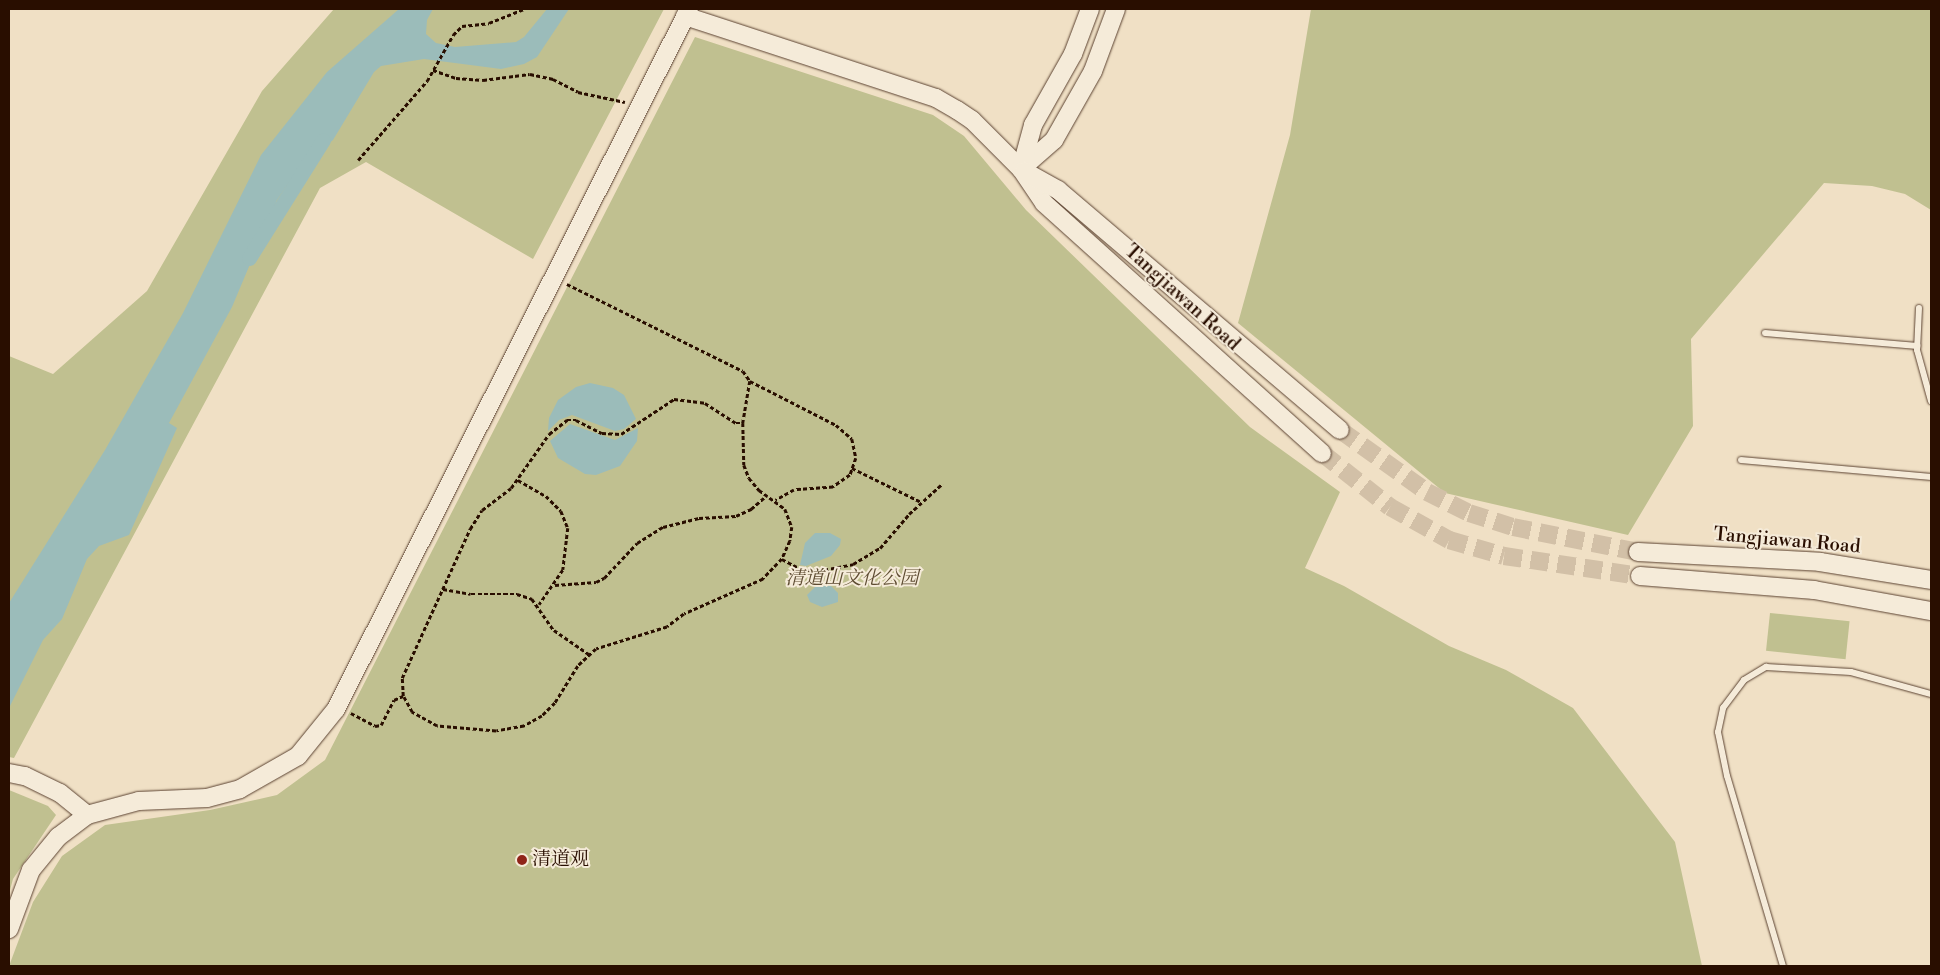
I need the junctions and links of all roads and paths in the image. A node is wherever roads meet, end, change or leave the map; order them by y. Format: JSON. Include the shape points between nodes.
{"nodes":[{"id":1,"x":524,"y":9,"type":"edge"},
{"id":2,"x":1090,"y":9,"type":"edge"},
{"id":3,"x":1116,"y":9,"type":"edge"},
{"id":4,"x":687,"y":12,"type":"edge"},
{"id":5,"x":433,"y":70,"type":"junction"},
{"id":6,"x":640,"y":106,"type":"junction"},
{"id":7,"x":358,"y":160,"type":"dead end"},
{"id":8,"x":1021,"y":169,"type":"junction"},
{"id":9,"x":554,"y":278,"type":"junction"},
{"id":10,"x":1919,"y":308,"type":"dead end"},
{"id":11,"x":1765,"y":333,"type":"dead end"},
{"id":12,"x":1916,"y":346,"type":"junction"},
{"id":13,"x":750,"y":381,"type":"junction"},
{"id":14,"x":1931,"y":401,"type":"edge"},
{"id":15,"x":743,"y":423,"type":"junction"},
{"id":16,"x":1340,"y":430,"type":"tunnel mouth"},
{"id":17,"x":1322,"y":453,"type":"tunnel mouth"},
{"id":18,"x":1741,"y":460,"type":"dead end"},
{"id":19,"x":852,"y":468,"type":"junction"},
{"id":20,"x":1931,"y":477,"type":"edge"},
{"id":21,"x":518,"y":480,"type":"junction"},
{"id":22,"x":942,"y":484,"type":"dead end"},
{"id":23,"x":767,"y":494,"type":"junction"},
{"id":24,"x":776,"y":500,"type":"junction"},
{"id":25,"x":921,"y":502,"type":"junction"},
{"id":26,"x":1638,"y":552,"type":"tunnel mouth"},
{"id":27,"x":782,"y":559,"type":"junction"},
{"id":28,"x":1640,"y":576,"type":"tunnel mouth"},
{"id":29,"x":1931,"y":580,"type":"edge"},
{"id":30,"x":555,"y":585,"type":"junction"},
{"id":31,"x":443,"y":589,"type":"junction"},
{"id":32,"x":538,"y":604,"type":"junction"},
{"id":33,"x":1931,"y":611,"type":"edge"},
{"id":34,"x":590,"y":655,"type":"junction"},
{"id":35,"x":1931,"y":694,"type":"edge"},
{"id":36,"x":403,"y":696,"type":"junction"},
{"id":37,"x":338,"y":706,"type":"junction"},
{"id":38,"x":9,"y":773,"type":"edge"},
{"id":39,"x":87,"y":815,"type":"junction"},
{"id":40,"x":9,"y":929,"type":"edge"},
{"id":41,"x":1783,"y":966,"type":"edge"}],
"edges":[{"from":1,"to":5,"type":"path","via":[[489,23],[462,26]]},
{"from":2,"to":8,"type":"main road","via":[[1073,54],[1033,125]]},
{"from":3,"to":8,"type":"main road","via":[[1093,71],[1054,140]]},
{"from":4,"to":6,"type":"main road"},
{"from":4,"to":8,"type":"main road","name":"Tangjiawan Road","via":[[936,98],[972,120]]},
{"from":5,"to":6,"type":"path","via":[[456,78],[483,80],[530,74],[553,79],[578,92]]},
{"from":5,"to":7,"type":"path"},
{"from":6,"to":9,"type":"main road"},
{"from":8,"to":16,"type":"main road","name":"Tangjiawan Road","via":[[1058,190]]},
{"from":8,"to":17,"type":"main road","name":"Tangjiawan Road","via":[[1044,203]]},
{"from":9,"to":13,"type":"path","via":[[743,371]]},
{"from":9,"to":37,"type":"main road"},
{"from":10,"to":12,"type":"lane"},
{"from":11,"to":12,"type":"lane"},
{"from":12,"to":14,"type":"lane"},
{"from":13,"to":15,"type":"path"},
{"from":13,"to":19,"type":"path","via":[[836,425],[852,438],[856,458]]},
{"from":15,"to":21,"type":"path","via":[[736,423],[705,404],[687,399],[664,403],[620,434],[602,433],[582,422],[567,420],[540,444]]},
{"from":15,"to":23,"type":"path","via":[[744,465],[749,478]]},
{"from":18,"to":20,"type":"lane"},
{"from":19,"to":24,"type":"path","via":[[850,475],[833,487],[794,490]]},
{"from":19,"to":25,"type":"path"},
{"from":21,"to":30,"type":"path","via":[[546,496],[561,511],[568,528],[563,570]]},
{"from":21,"to":31,"type":"path","via":[[482,510]]},
{"from":22,"to":25,"type":"path"},
{"from":23,"to":24,"type":"path"},
{"from":23,"to":30,"type":"path","via":[[751,509],[736,516],[691,519],[663,528],[637,543],[604,578],[596,582]]},
{"from":24,"to":27,"type":"path","via":[[785,509],[792,527]]},
{"from":25,"to":27,"type":"path","via":[[880,548],[853,564],[818,570],[801,568]]},
{"from":26,"to":29,"type":"main road","name":"Tangjiawan Road","via":[[1820,562]]},
{"from":27,"to":34,"type":"path","via":[[763,579],[684,614],[667,627],[596,649]]},
{"from":28,"to":33,"type":"main road","via":[[1814,590]]},
{"from":30,"to":32,"type":"path"},
{"from":31,"to":32,"type":"path","via":[[471,594],[517,594]]},
{"from":31,"to":36,"type":"path","via":[[402,678]]},
{"from":32,"to":34,"type":"path","via":[[554,630]]},
{"from":34,"to":36,"type":"path","via":[[578,666],[555,703],[542,716],[524,726],[496,731],[437,726],[412,712]]},
{"from":35,"to":41,"type":"lane","via":[[1851,672],[1766,667],[1744,680],[1723,708],[1718,732],[1726,776]]},
{"from":36,"to":37,"type":"path","via":[[394,700],[381,725],[375,726]]},
{"from":37,"to":39,"type":"main road","via":[[298,756],[240,788],[206,798],[139,801]]},
{"from":38,"to":39,"type":"main road","via":[[25,776],[60,793]]},
{"from":39,"to":40,"type":"main road","via":[[58,837],[31,870]]}]}
